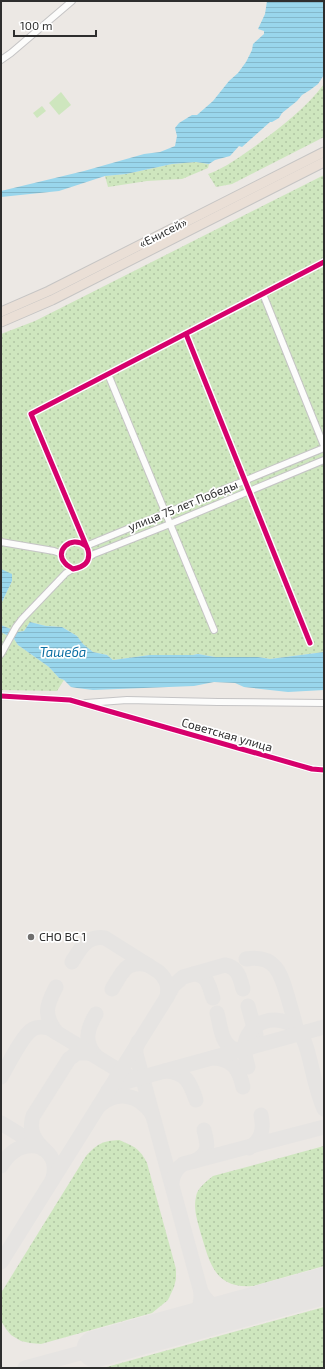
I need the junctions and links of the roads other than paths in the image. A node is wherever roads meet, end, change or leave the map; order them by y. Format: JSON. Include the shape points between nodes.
{"nodes":[{"id":1,"x":72,"y":1,"type":"edge"},
{"id":2,"x":1,"y":60,"type":"edge"},
{"id":3,"x":324,"y":152,"type":"edge"},
{"id":4,"x":324,"y":162,"type":"edge"},
{"id":5,"x":324,"y":262,"type":"edge"},
{"id":6,"x":263,"y":294,"type":"junction"},
{"id":7,"x":1,"y":312,"type":"edge"},
{"id":8,"x":1,"y":322,"type":"edge"},
{"id":9,"x":186,"y":334,"type":"junction"},
{"id":10,"x":108,"y":374,"type":"junction"},
{"id":11,"x":324,"y":447,"type":"edge"},
{"id":12,"x":324,"y":460,"type":"edge"},
{"id":13,"x":246,"y":480,"type":"junction"},
{"id":14,"x":250,"y":491,"type":"junction"},
{"id":15,"x":165,"y":512,"type":"junction"},
{"id":16,"x":170,"y":524,"type":"junction"},
{"id":17,"x":1,"y":542,"type":"edge"},
{"id":18,"x":86,"y":546,"type":"junction"},
{"id":19,"x":62,"y":554,"type":"junction"},
{"id":20,"x":89,"y":557,"type":"junction"},
{"id":21,"x":65,"y":563,"type":"junction"},
{"id":22,"x":73,"y":569,"type":"junction"},
{"id":23,"x":22,"y":619,"type":"junction"},
{"id":24,"x":214,"y":630,"type":"dead end"},
{"id":25,"x":310,"y":643,"type":"dead end"},
{"id":26,"x":1,"y":654,"type":"edge"},
{"id":27,"x":1,"y":696,"type":"edge"},
{"id":28,"x":324,"y":702,"type":"edge"},
{"id":29,"x":82,"y":703,"type":"junction"},
{"id":30,"x":324,"y":770,"type":"edge"}],
"edges":[{"from":1,"to":2,"type":"street"},
{"from":3,"to":7,"type":"highway","name":"«Енисей»","via":[[49,291]]},
{"from":4,"to":8,"type":"highway","name":"«Енисей»","via":[[52,300]]},
{"from":5,"to":6,"type":"street"},
{"from":6,"to":9,"type":"street"},
{"from":6,"to":11,"type":"street"},
{"from":9,"to":10,"type":"street"},
{"from":9,"to":13,"type":"street"},
{"from":10,"to":15,"type":"street"},
{"from":10,"to":18,"type":"street","via":[[31,414]]},
{"from":11,"to":13,"type":"street","name":"улица 75 лет Победы"},
{"from":12,"to":14,"type":"street","name":"улица 75 лет Победы"},
{"from":13,"to":14,"type":"street"},
{"from":13,"to":15,"type":"street","name":"улица 75 лет Победы"},
{"from":14,"to":16,"type":"street","name":"улица 75 лет Победы"},
{"from":14,"to":25,"type":"street"},
{"from":15,"to":16,"type":"street"},
{"from":15,"to":18,"type":"street","name":"улица 75 лет Победы"},
{"from":16,"to":20,"type":"street","name":"улица 75 лет Победы"},
{"from":16,"to":24,"type":"street"},
{"from":17,"to":19,"type":"street"},
{"from":18,"to":19,"type":"street","via":[[78,541],[69,543]]},
{"from":18,"to":20,"type":"street"},
{"from":19,"to":21,"type":"street"},
{"from":20,"to":22,"type":"street","via":[[84,565]]},
{"from":21,"to":22,"type":"street"},
{"from":21,"to":23,"type":"street","via":[[60,574]]},
{"from":22,"to":23,"type":"street","via":[[66,573]]},
{"from":23,"to":26,"type":"street"},
{"from":27,"to":29,"type":"street","via":[[55,698]]},
{"from":28,"to":29,"type":"street","via":[[127,700]]},
{"from":29,"to":30,"type":"street","name":"Советская улица","via":[[312,770]]}]}
